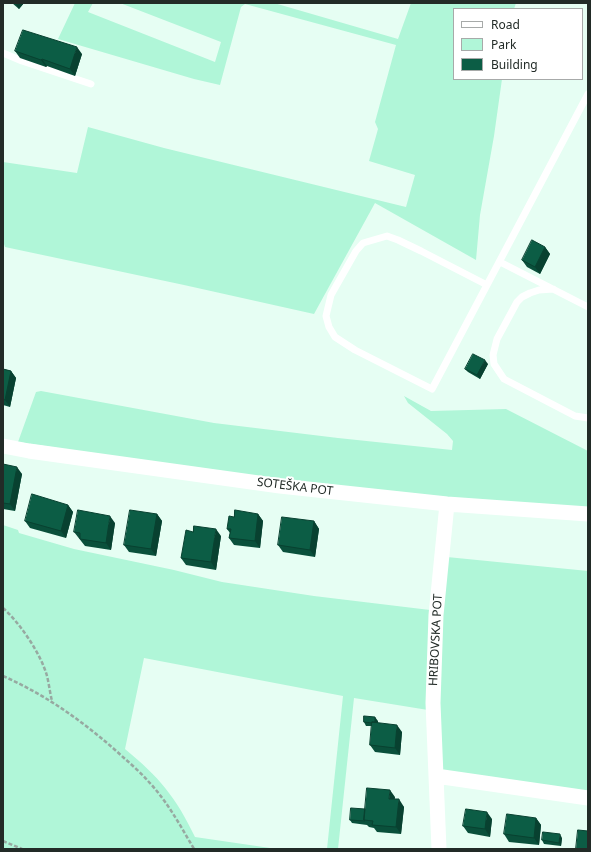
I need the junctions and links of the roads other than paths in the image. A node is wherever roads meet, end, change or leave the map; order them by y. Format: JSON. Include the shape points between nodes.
{"nodes":[{"id":1,"x":3,"y":53,"type":"edge"},
{"id":2,"x":91,"y":84,"type":"dead end"},
{"id":3,"x":588,"y":94,"type":"edge"},
{"id":4,"x":500,"y":262,"type":"junction"},
{"id":5,"x":487,"y":285,"type":"junction"},
{"id":6,"x":553,"y":289,"type":"junction"},
{"id":7,"x":588,"y":307,"type":"edge"},
{"id":8,"x":588,"y":418,"type":"edge"},
{"id":9,"x":3,"y":446,"type":"edge"},
{"id":10,"x":447,"y":504,"type":"junction"},
{"id":11,"x":588,"y":514,"type":"edge"},
{"id":12,"x":436,"y":776,"type":"junction"},
{"id":13,"x":588,"y":798,"type":"edge"},
{"id":14,"x":439,"y":849,"type":"edge"}],
"edges":[{"from":1,"to":2,"type":"lane"},
{"from":3,"to":4,"type":"lane"},
{"from":4,"to":5,"type":"lane"},
{"from":4,"to":6,"type":"lane"},
{"from":5,"to":5,"type":"lane","via":[[410,245],[387,236],[363,243],[356,251],[331,295],[326,316],[329,327],[336,337],[432,389]]},
{"from":6,"to":7,"type":"lane"},
{"from":6,"to":8,"type":"lane","via":[[538,290],[517,302],[497,339],[493,355],[494,364],[504,379],[575,416]]},
{"from":9,"to":10,"type":"street","name":"SOTEŠKA POT","via":[[280,486]]},
{"from":10,"to":11,"type":"street","name":"SOTEŠKA POT"},
{"from":10,"to":12,"type":"street","name":"HRIBOVSKA POT","via":[[436,615],[433,703]]},
{"from":12,"to":13,"type":"street"},
{"from":12,"to":14,"type":"street","name":"HRIBOVSKA POT"}]}
